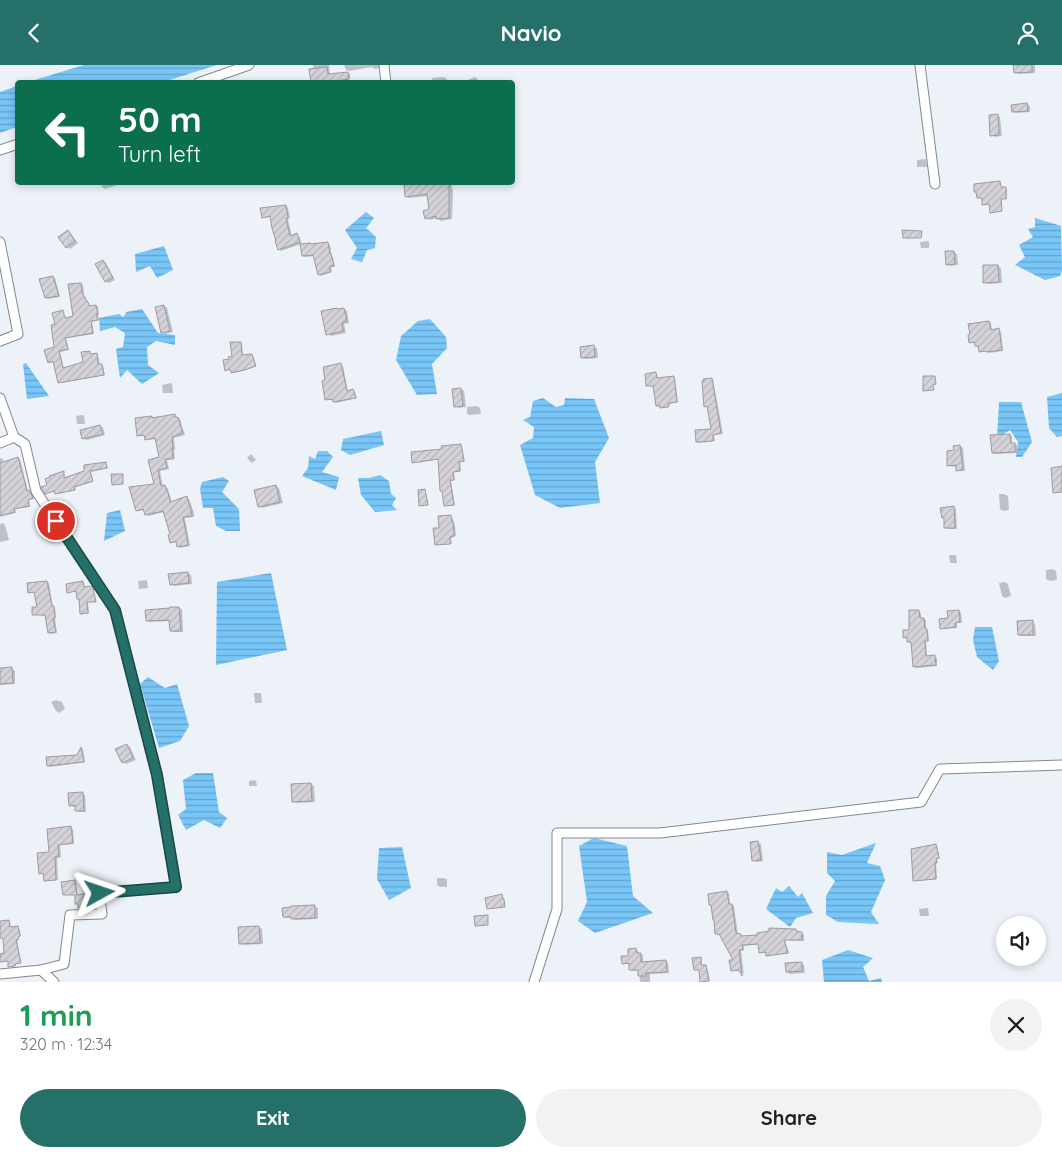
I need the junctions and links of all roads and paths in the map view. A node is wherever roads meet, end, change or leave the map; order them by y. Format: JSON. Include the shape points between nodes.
{"nodes":[{"id":1,"x":249,"y":65,"type":"edge"},
{"id":2,"x":384,"y":65,"type":"edge"},
{"id":3,"x":920,"y":65,"type":"edge"},
{"id":4,"x":206,"y":80,"type":"edge"},
{"id":5,"x":386,"y":80,"type":"edge"},
{"id":6,"x":15,"y":145,"type":"edge"},
{"id":7,"x":0,"y":150,"type":"edge"},
{"id":8,"x":935,"y":183,"type":"dead end"},
{"id":9,"x":0,"y":242,"type":"edge"},
{"id":10,"x":0,"y":341,"type":"edge"},
{"id":11,"x":0,"y":398,"type":"edge"},
{"id":12,"x":14,"y":437,"type":"junction"},
{"id":13,"x":0,"y":443,"type":"edge"},
{"id":14,"x":1062,"y":765,"type":"edge"},
{"id":15,"x":40,"y":970,"type":"junction"},
{"id":16,"x":0,"y":974,"type":"edge"},
{"id":17,"x":54,"y":982,"type":"edge"},
{"id":18,"x":534,"y":982,"type":"edge"}],
"edges":[{"from":1,"to":4,"type":"street"},
{"from":2,"to":5,"type":"street"},
{"from":3,"to":8,"type":"street"},
{"from":6,"to":7,"type":"street"},
{"from":9,"to":10,"type":"street","via":[[18,334]]},
{"from":11,"to":12,"type":"street"},
{"from":12,"to":13,"type":"street"},
{"from":12,"to":15,"type":"street","via":[[25,444],[36,491],[115,610],[157,775],[176,887],[100,893],[102,914],[70,915],[64,964]]},
{"from":14,"to":18,"type":"street","via":[[940,769],[921,803],[660,833],[557,833],[558,909]]},
{"from":15,"to":16,"type":"street"},
{"from":15,"to":17,"type":"street"}]}
